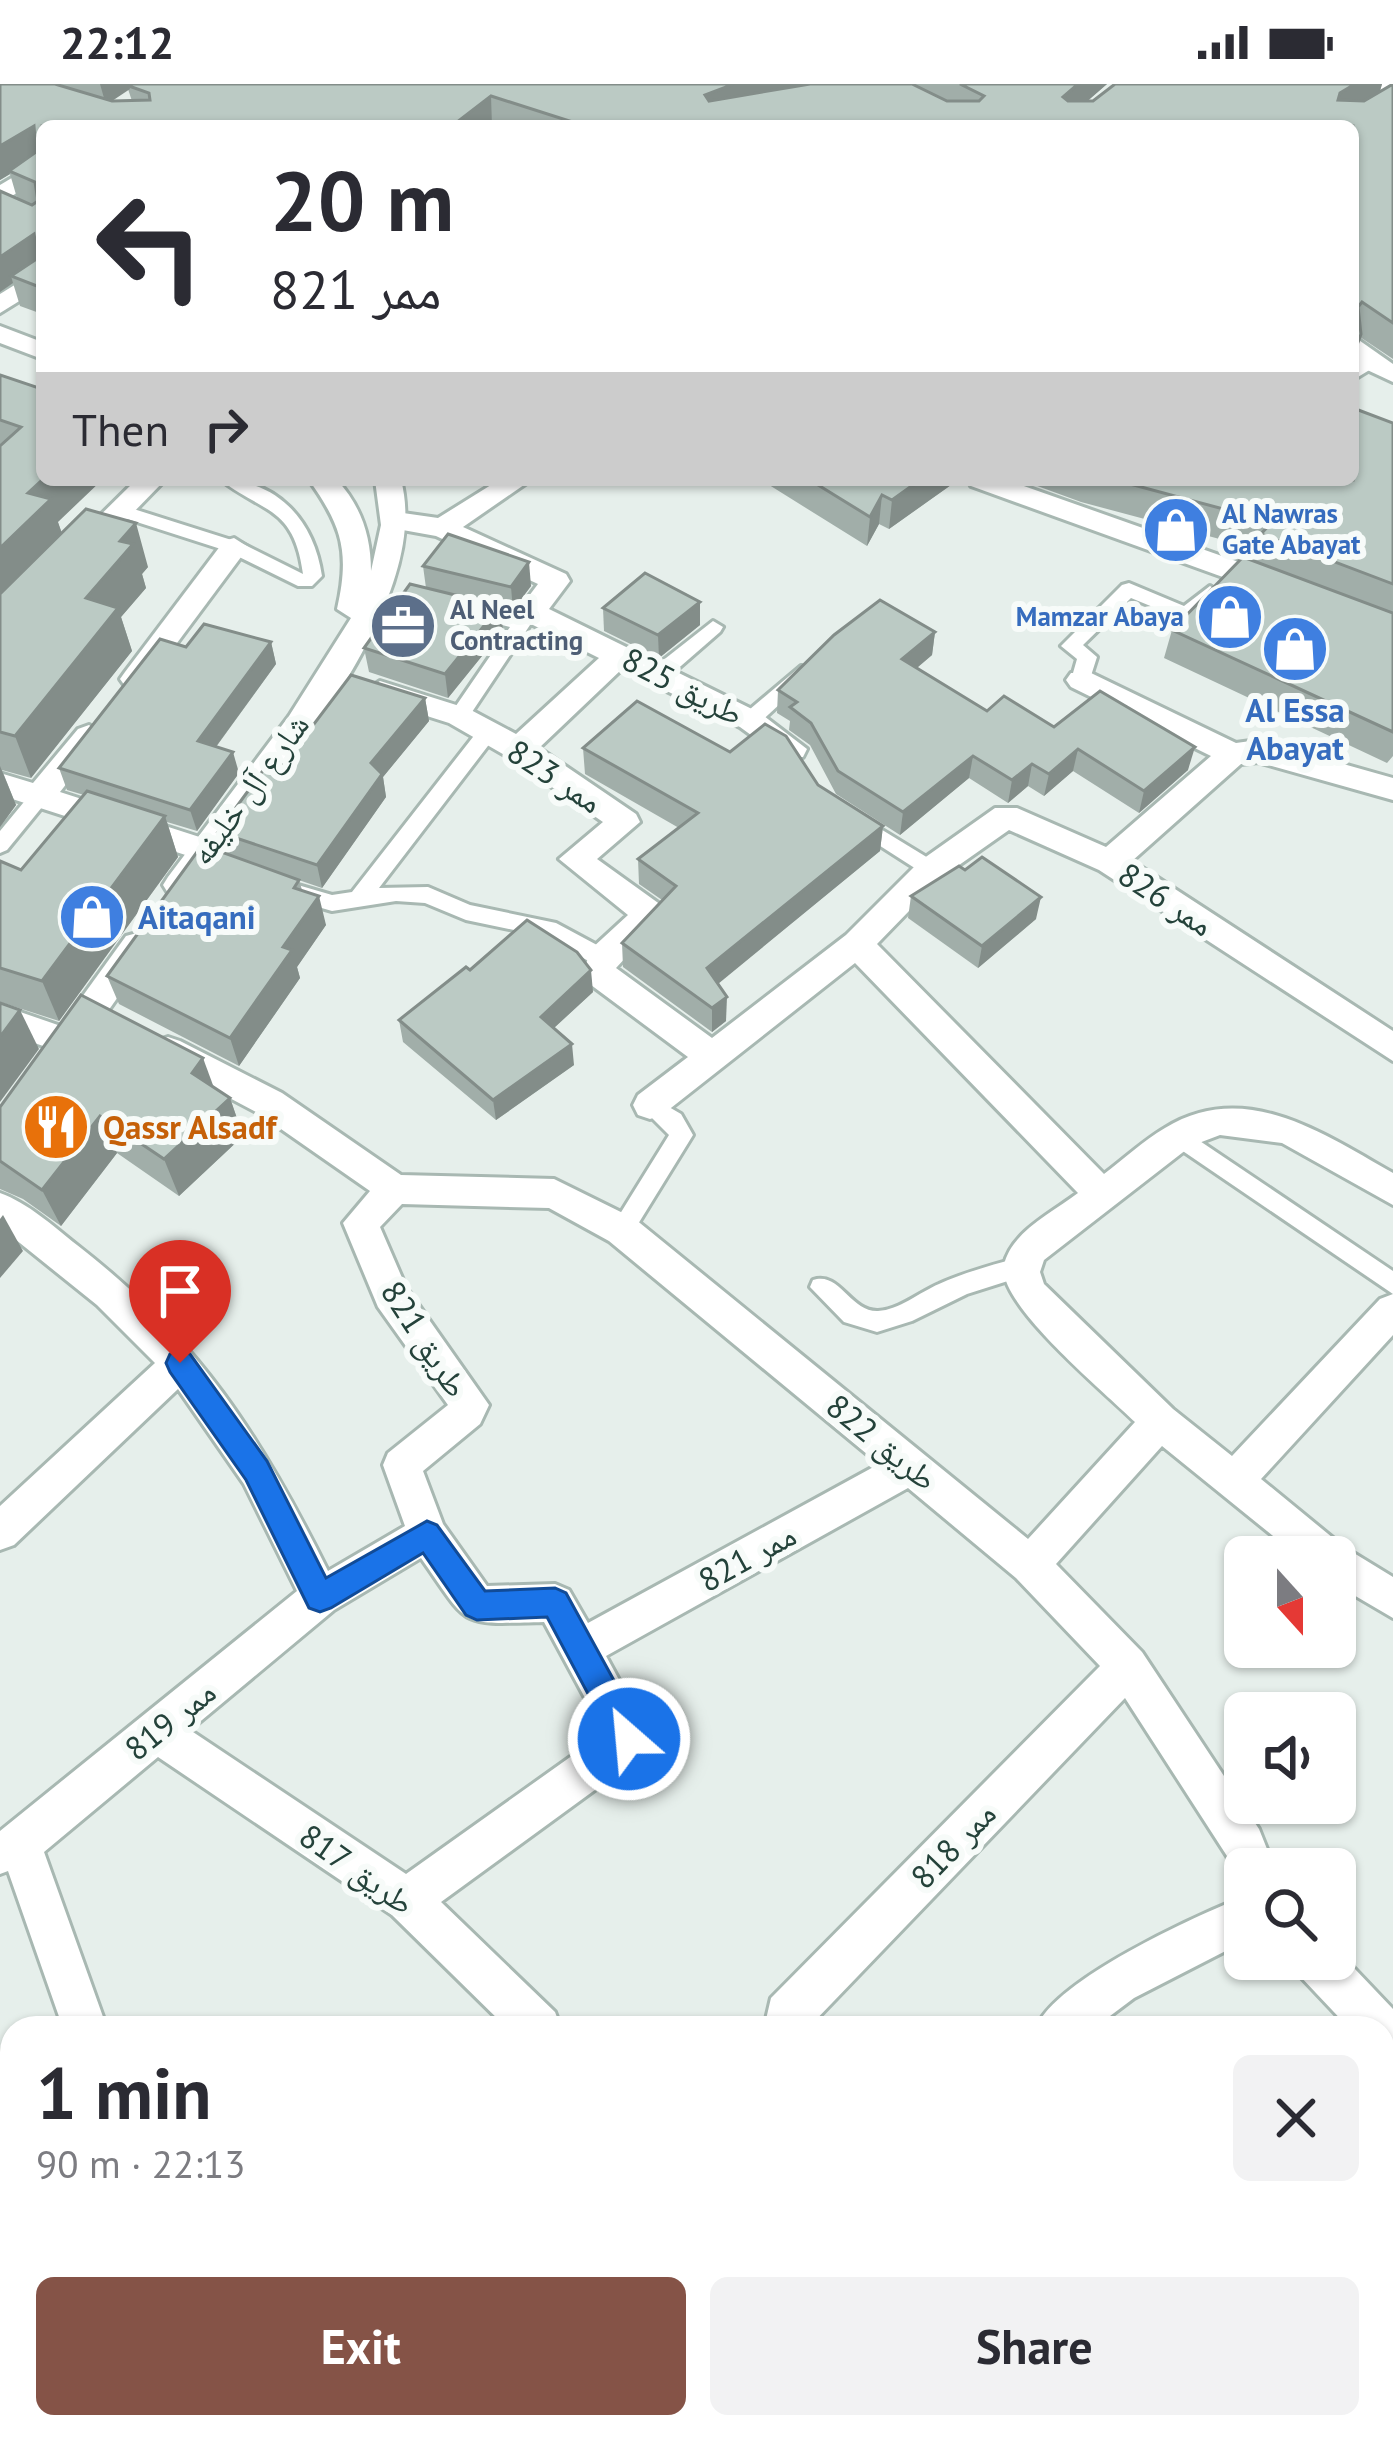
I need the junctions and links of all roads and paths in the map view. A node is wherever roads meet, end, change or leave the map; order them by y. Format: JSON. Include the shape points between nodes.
{"nodes":[{"id":1,"x":36,"y":171,"type":"edge"},
{"id":2,"x":0,"y":196,"type":"edge"},
{"id":3,"x":36,"y":279,"type":"edge"},
{"id":4,"x":0,"y":306,"type":"edge"},
{"id":5,"x":0,"y":334,"type":"edge"},
{"id":6,"x":36,"y":348,"type":"edge"},
{"id":7,"x":146,"y":486,"type":"edge"},
{"id":8,"x":242,"y":486,"type":"edge"},
{"id":9,"x":326,"y":486,"type":"edge"},
{"id":10,"x":389,"y":486,"type":"edge"},
{"id":11,"x":508,"y":486,"type":"edge"},
{"id":12,"x":998,"y":486,"type":"edge"},
{"id":13,"x":121,"y":511,"type":"junction"},
{"id":14,"x":396,"y":521,"type":"junction"},
{"id":15,"x":442,"y":528,"type":"junction"},
{"id":16,"x":234,"y":548,"type":"junction"},
{"id":17,"x":1234,"y":569,"type":"junction"},
{"id":18,"x":60,"y":570,"type":"edge"},
{"id":19,"x":1296,"y":592,"type":"edge"},
{"id":20,"x":440,"y":604,"type":"edge"},
{"id":21,"x":525,"y":617,"type":"junction"},
{"id":22,"x":713,"y":628,"type":"dead end"},
{"id":23,"x":621,"y":653,"type":"junction"},
{"id":24,"x":821,"y":654,"type":"edge"},
{"id":25,"x":659,"y":674,"type":"junction"},
{"id":26,"x":331,"y":676,"type":"junction"},
{"id":27,"x":1081,"y":680,"type":"joint"},
{"id":28,"x":459,"y":716,"type":"junction"},
{"id":29,"x":750,"y":720,"type":"junction"},
{"id":30,"x":487,"y":733,"type":"junction"},
{"id":31,"x":519,"y":749,"type":"junction"},
{"id":32,"x":1233,"y":754,"type":"junction"},
{"id":33,"x":797,"y":758,"type":"edge"},
{"id":34,"x":0,"y":784,"type":"edge"},
{"id":35,"x":1393,"y":789,"type":"edge"},
{"id":36,"x":40,"y":796,"type":"junction"},
{"id":37,"x":843,"y":813,"type":"edge"},
{"id":38,"x":0,"y":844,"type":"edge"},
{"id":39,"x":207,"y":858,"type":"junction"},
{"id":40,"x":1110,"y":862,"type":"junction"},
{"id":41,"x":931,"y":869,"type":"junction"},
{"id":42,"x":277,"y":886,"type":"edge"},
{"id":43,"x":358,"y":900,"type":"junction"},
{"id":44,"x":857,"y":944,"type":"junction"},
{"id":45,"x":602,"y":958,"type":"junction"},
{"id":46,"x":90,"y":1010,"type":"junction"},
{"id":47,"x":0,"y":1018,"type":"edge"},
{"id":48,"x":1393,"y":1048,"type":"edge"},
{"id":49,"x":713,"y":1057,"type":"junction"},
{"id":50,"x":650,"y":1105,"type":"joint"},
{"id":51,"x":1179,"y":1136,"type":"junction"},
{"id":52,"x":394,"y":1189,"type":"junction"},
{"id":53,"x":1393,"y":1190,"type":"edge"},
{"id":54,"x":1104,"y":1197,"type":"junction"},
{"id":55,"x":0,"y":1208,"type":"edge"},
{"id":56,"x":622,"y":1230,"type":"junction"},
{"id":57,"x":1021,"y":1267,"type":"junction"},
{"id":58,"x":1393,"y":1284,"type":"edge"},
{"id":59,"x":822,"y":1287,"type":"dead end"},
{"id":60,"x":1393,"y":1310,"type":"edge"},
{"id":61,"x":180,"y":1363,"type":"junction"},
{"id":62,"x":1160,"y":1421,"type":"junction"},
{"id":63,"x":912,"y":1466,"type":"junction"},
{"id":64,"x":1234,"y":1480,"type":"junction"},
{"id":65,"x":0,"y":1532,"type":"edge"},
{"id":66,"x":427,"y":1534,"type":"junction"},
{"id":67,"x":1303,"y":1536,"type":"edge"},
{"id":68,"x":1030,"y":1565,"type":"junction"},
{"id":69,"x":1356,"y":1575,"type":"edge"},
{"id":70,"x":320,"y":1598,"type":"junction"},
{"id":71,"x":1393,"y":1599,"type":"edge"},
{"id":72,"x":582,"y":1648,"type":"junction"},
{"id":73,"x":1128,"y":1666,"type":"junction"},
{"id":74,"x":156,"y":1732,"type":"junction"},
{"id":75,"x":1245,"y":1848,"type":"edge"},
{"id":76,"x":10,"y":1849,"type":"edge"},
{"id":77,"x":407,"y":1900,"type":"junction"},
{"id":78,"x":1224,"y":1929,"type":"edge"},
{"id":79,"x":1335,"y":1980,"type":"edge"},
{"id":80,"x":80,"y":2016,"type":"edge"},
{"id":81,"x":527,"y":2016,"type":"edge"},
{"id":82,"x":788,"y":2016,"type":"edge"},
{"id":83,"x":1074,"y":2016,"type":"edge"},
{"id":84,"x":1368,"y":2016,"type":"edge"}],
"edges":[{"from":1,"to":2,"type":"street"},
{"from":3,"to":4,"type":"street"},
{"from":5,"to":6,"type":"street"},
{"from":7,"to":13,"type":"street"},
{"from":8,"to":16,"type":"lane","via":[[278,504],[300,530],[313,576],[305,582]]},
{"from":9,"to":26,"type":"street","name":"شارع آل خليفه","via":[[352,526],[362,564]]},
{"from":10,"to":14,"type":"street","name":"شارع آل خليفه"},
{"from":11,"to":15,"type":"street"},
{"from":12,"to":17,"type":"street"},
{"from":13,"to":16,"type":"lane"},
{"from":13,"to":18,"type":"street"},
{"from":14,"to":15,"type":"street"},
{"from":14,"to":26,"type":"street","name":"شارع آل خليفه","via":[[389,592]]},
{"from":15,"to":21,"type":"street","via":[[556,581]]},
{"from":16,"to":36,"type":"street"},
{"from":17,"to":19,"type":"street"},
{"from":17,"to":27,"type":"lane","via":[[1187,615],[1129,590],[1071,646],[1087,657]]},
{"from":20,"to":21,"type":"lane","name":"طريق 825"},
{"from":21,"to":23,"type":"street","name":"طريق 825"},
{"from":21,"to":28,"type":"lane"},
{"from":22,"to":25,"type":"lane"},
{"from":23,"to":25,"type":"street","name":"طريق 825"},
{"from":23,"to":31,"type":"street"},
{"from":24,"to":29,"type":"lane"},
{"from":25,"to":29,"type":"street","name":"طريق 825"},
{"from":26,"to":28,"type":"street","name":"ممر 823"},
{"from":26,"to":39,"type":"street","name":"شارع آل خليفه"},
{"from":27,"to":32,"type":"street"},
{"from":28,"to":30,"type":"street","name":"ممر 823"},
{"from":29,"to":33,"type":"street","name":"طريق 825"},
{"from":30,"to":31,"type":"street","name":"ممر 823"},
{"from":30,"to":43,"type":"lane"},
{"from":31,"to":45,"type":"street","name":"ممر 823","via":[[626,823],[575,859],[650,914]]},
{"from":32,"to":35,"type":"street","via":[[1258,751]]},
{"from":32,"to":40,"type":"street"},
{"from":34,"to":36,"type":"street"},
{"from":36,"to":38,"type":"lane"},
{"from":36,"to":39,"type":"street"},
{"from":37,"to":41,"type":"lane"},
{"from":39,"to":46,"type":"street","name":"شارع آل خليفه"},
{"from":40,"to":41,"type":"street","name":"ممر 826","via":[[1006,816]]},
{"from":40,"to":48,"type":"street","name":"ممر 826"},
{"from":41,"to":44,"type":"street"},
{"from":42,"to":43,"type":"lane","via":[[317,900]]},
{"from":43,"to":45,"type":"lane","via":[[428,895],[548,929]]},
{"from":44,"to":49,"type":"street"},
{"from":44,"to":54,"type":"street"},
{"from":45,"to":49,"type":"street","via":[[605,980]]},
{"from":46,"to":47,"type":"street","name":"شارع آل خليفه","via":[[62,1052]]},
{"from":46,"to":52,"type":"street","via":[[270,1103]]},
{"from":49,"to":50,"type":"street"},
{"from":50,"to":56,"type":"lane","via":[[681,1135]]},
{"from":51,"to":53,"type":"street","via":[[1219,1121],[1268,1124]]},
{"from":51,"to":54,"type":"street"},
{"from":51,"to":58,"type":"lane"},
{"from":52,"to":56,"type":"street","name":"طريق 822","via":[[554,1194]]},
{"from":52,"to":66,"type":"street","name":"طريق 821","via":[[361,1223],[392,1295],[470,1405],[402,1465]]},
{"from":54,"to":57,"type":"street","via":[[1031,1249]]},
{"from":55,"to":61,"type":"street","via":[[80,1263]]},
{"from":56,"to":63,"type":"street","name":"طريق 822"},
{"from":57,"to":59,"type":"lane","via":[[876,1324],[854,1318]]},
{"from":57,"to":62,"type":"street","via":[[1031,1295]]},
{"from":60,"to":64,"type":"street"},
{"from":61,"to":65,"type":"street"},
{"from":61,"to":70,"type":"street","via":[[257,1470]]},
{"from":62,"to":64,"type":"street"},
{"from":62,"to":68,"type":"street"},
{"from":63,"to":68,"type":"street","name":"طريق 822"},
{"from":63,"to":72,"type":"street","name":"ممر 821"},
{"from":64,"to":67,"type":"street"},
{"from":66,"to":70,"type":"street","name":"ممر 819"},
{"from":66,"to":72,"type":"street","via":[[477,1605],[555,1603]]},
{"from":68,"to":73,"type":"street","name":"طريق 822"},
{"from":69,"to":71,"type":"street"},
{"from":70,"to":74,"type":"street","name":"ممر 819"},
{"from":72,"to":77,"type":"street","via":[[629,1739]]},
{"from":73,"to":75,"type":"street","name":"طريق 822"},
{"from":73,"to":82,"type":"street","name":"ممر 818"},
{"from":74,"to":76,"type":"street","name":"ممر 819"},
{"from":74,"to":77,"type":"street","name":"طريق 817"},
{"from":76,"to":80,"type":"street"},
{"from":77,"to":81,"type":"street","name":"طريق 817"},
{"from":78,"to":83,"type":"street","via":[[1118,1982]]},
{"from":79,"to":84,"type":"street"}]}
